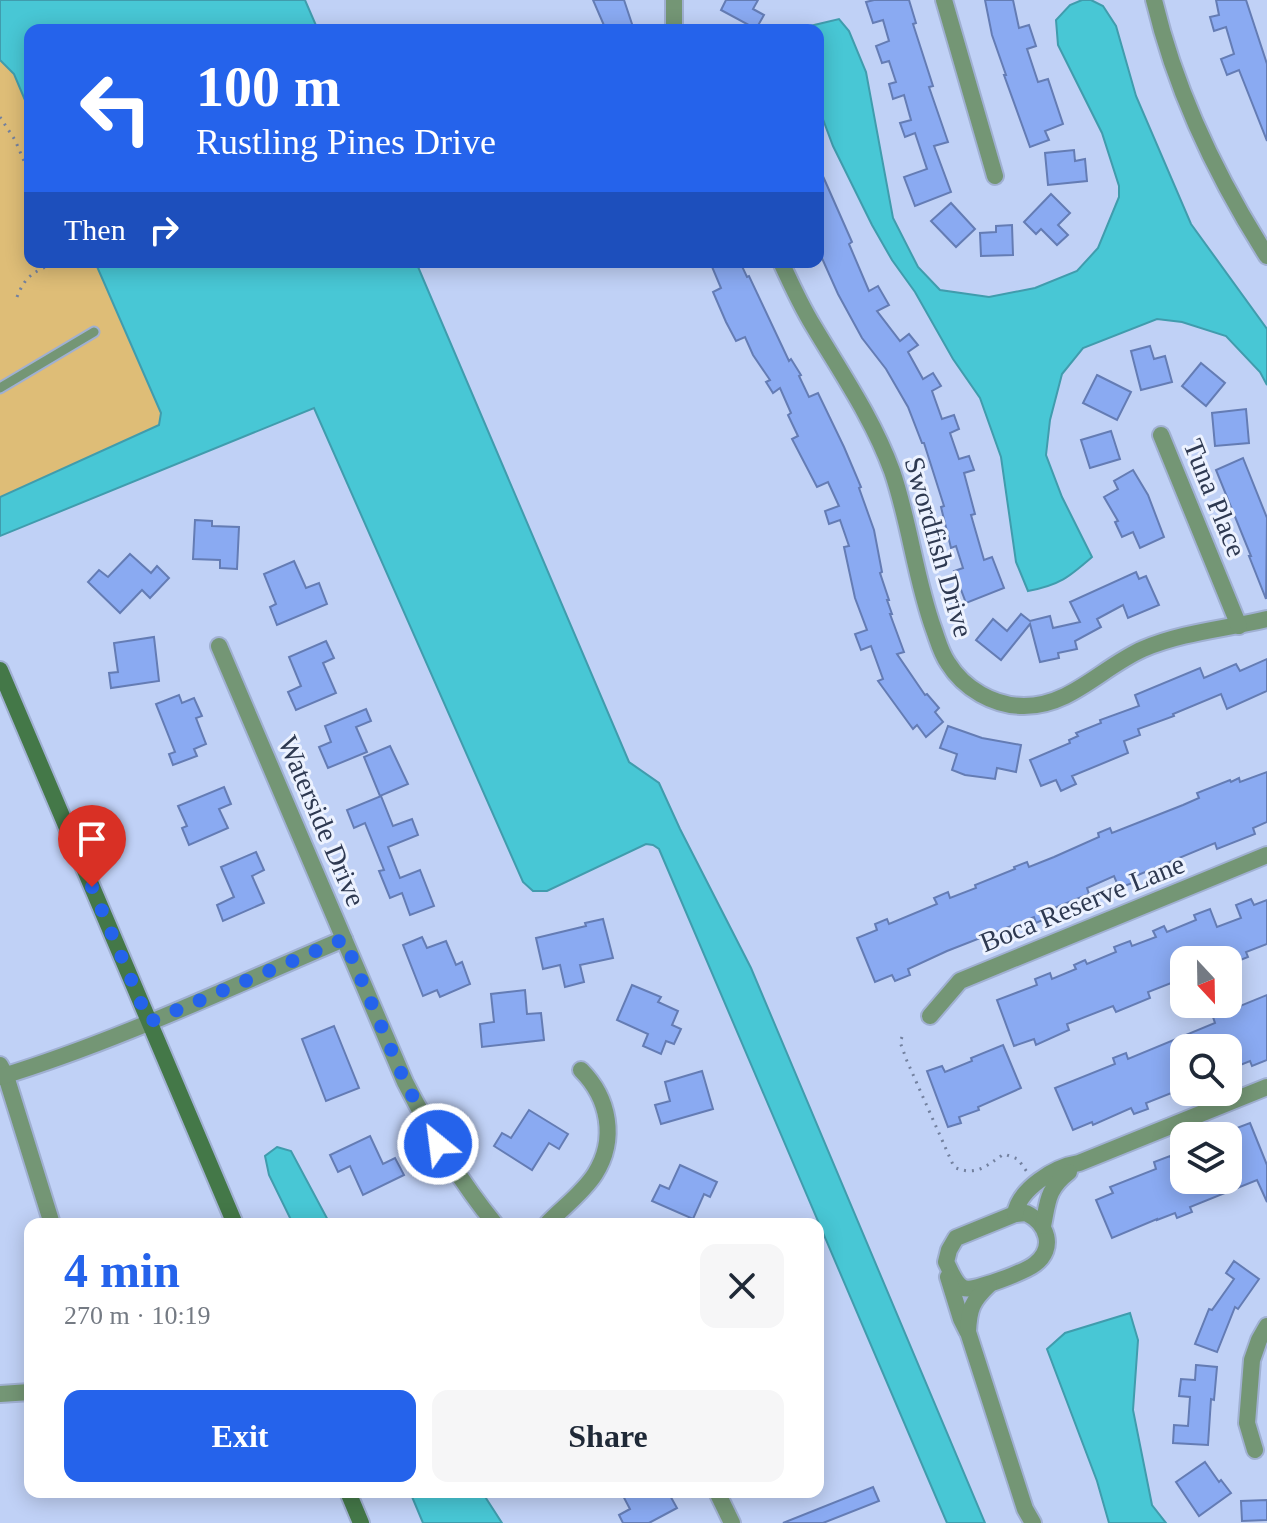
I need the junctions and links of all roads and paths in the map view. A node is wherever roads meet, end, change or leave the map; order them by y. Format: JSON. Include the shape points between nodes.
{"nodes":[{"id":1,"x":674,"y":0,"type":"edge"},
{"id":2,"x":944,"y":0,"type":"edge"},
{"id":3,"x":1154,"y":0,"type":"edge"},
{"id":4,"x":674,"y":24,"type":"edge"},
{"id":5,"x":0,"y":117,"type":"edge"},
{"id":6,"x":24,"y":161,"type":"edge"},
{"id":7,"x":995,"y":176,"type":"dead end"},
{"id":8,"x":1267,"y":256,"type":"edge"},
{"id":9,"x":43,"y":268,"type":"edge"},
{"id":10,"x":784,"y":268,"type":"edge"},
{"id":11,"x":17,"y":297,"type":"dead end"},
{"id":12,"x":94,"y":332,"type":"dead end"},
{"id":13,"x":0,"y":388,"type":"edge"},
{"id":14,"x":1161,"y":435,"type":"dead end"},
{"id":15,"x":1267,"y":619,"type":"edge"},
{"id":16,"x":1239,"y":626,"type":"junction"},
{"id":17,"x":219,"y":646,"type":"dead end"},
{"id":18,"x":0,"y":670,"type":"edge"},
{"id":19,"x":1267,"y":855,"type":"edge"},
{"id":20,"x":344,"y":939,"type":"junction"},
{"id":21,"x":930,"y":1016,"type":"dead end"},
{"id":22,"x":149,"y":1022,"type":"junction"},
{"id":23,"x":902,"y":1037,"type":"dead end"},
{"id":24,"x":581,"y":1070,"type":"dead end"},
{"id":25,"x":2,"y":1072,"type":"edge"},
{"id":26,"x":1267,"y":1087,"type":"edge"},
{"id":27,"x":1079,"y":1163,"type":"junction"},
{"id":28,"x":1029,"y":1175,"type":"dead end"},
{"id":29,"x":1015,"y":1214,"type":"junction"},
{"id":30,"x":50,"y":1218,"type":"edge"},
{"id":31,"x":232,"y":1218,"type":"edge"},
{"id":32,"x":491,"y":1218,"type":"edge"},
{"id":33,"x":553,"y":1218,"type":"edge"},
{"id":34,"x":1043,"y":1226,"type":"junction"},
{"id":35,"x":946,"y":1262,"type":"junction"},
{"id":36,"x":989,"y":1285,"type":"junction"},
{"id":37,"x":1267,"y":1326,"type":"edge"},
{"id":38,"x":968,"y":1332,"type":"junction"},
{"id":39,"x":24,"y":1392,"type":"edge"},
{"id":40,"x":0,"y":1394,"type":"edge"},
{"id":41,"x":1255,"y":1450,"type":"dead end"},
{"id":42,"x":351,"y":1498,"type":"edge"},
{"id":43,"x":720,"y":1498,"type":"edge"},
{"id":44,"x":361,"y":1523,"type":"edge"},
{"id":45,"x":732,"y":1523,"type":"edge"},
{"id":46,"x":1033,"y":1523,"type":"edge"}],
"edges":[{"from":1,"to":4,"type":"street"},
{"from":2,"to":7,"type":"street"},
{"from":3,"to":8,"type":"street","via":[[1194,123]]},
{"from":5,"to":6,"type":"path"},
{"from":9,"to":11,"type":"path","via":[[23,281]]},
{"from":10,"to":16,"type":"street","name":"Swordfish Drive","via":[[878,436],[939,644],[955,674],[972,689],[1002,703],[1046,704],[1141,650],[1193,633]]},
{"from":12,"to":13,"type":"lane"},
{"from":14,"to":16,"type":"street","name":"Tuna Place"},
{"from":15,"to":16,"type":"street","name":"Swordfish Drive"},
{"from":17,"to":20,"type":"street","name":"Waterside Drive"},
{"from":18,"to":22,"type":"street"},
{"from":19,"to":21,"type":"street","name":"Boca Reserve Lane","via":[[960,981]]},
{"from":20,"to":22,"type":"street"},
{"from":20,"to":32,"type":"street","name":"Waterside Drive","via":[[426,1124]]},
{"from":22,"to":25,"type":"street","via":[[51,1062]]},
{"from":22,"to":31,"type":"street"},
{"from":23,"to":28,"type":"path","via":[[907,1061],[954,1167],[980,1170],[1004,1154],[1018,1159]]},
{"from":24,"to":33,"type":"street","via":[[604,1105],[607,1145],[595,1174]]},
{"from":25,"to":30,"type":"street"},
{"from":26,"to":27,"type":"street"},
{"from":27,"to":29,"type":"street","via":[[1061,1168],[1024,1193]]},
{"from":27,"to":34,"type":"street","via":[[1055,1182]]},
{"from":29,"to":34,"type":"street","via":[[1026,1213]]},
{"from":29,"to":35,"type":"street","via":[[956,1238]]},
{"from":34,"to":36,"type":"street","via":[[1047,1242],[1034,1265]]},
{"from":35,"to":36,"type":"street","via":[[961,1287]]},
{"from":35,"to":38,"type":"street"},
{"from":36,"to":38,"type":"street","via":[[970,1309]]},
{"from":37,"to":41,"type":"street","via":[[1252,1360],[1247,1423]]},
{"from":38,"to":46,"type":"street"},
{"from":39,"to":40,"type":"street"},
{"from":42,"to":44,"type":"street"},
{"from":43,"to":45,"type":"street"}]}
